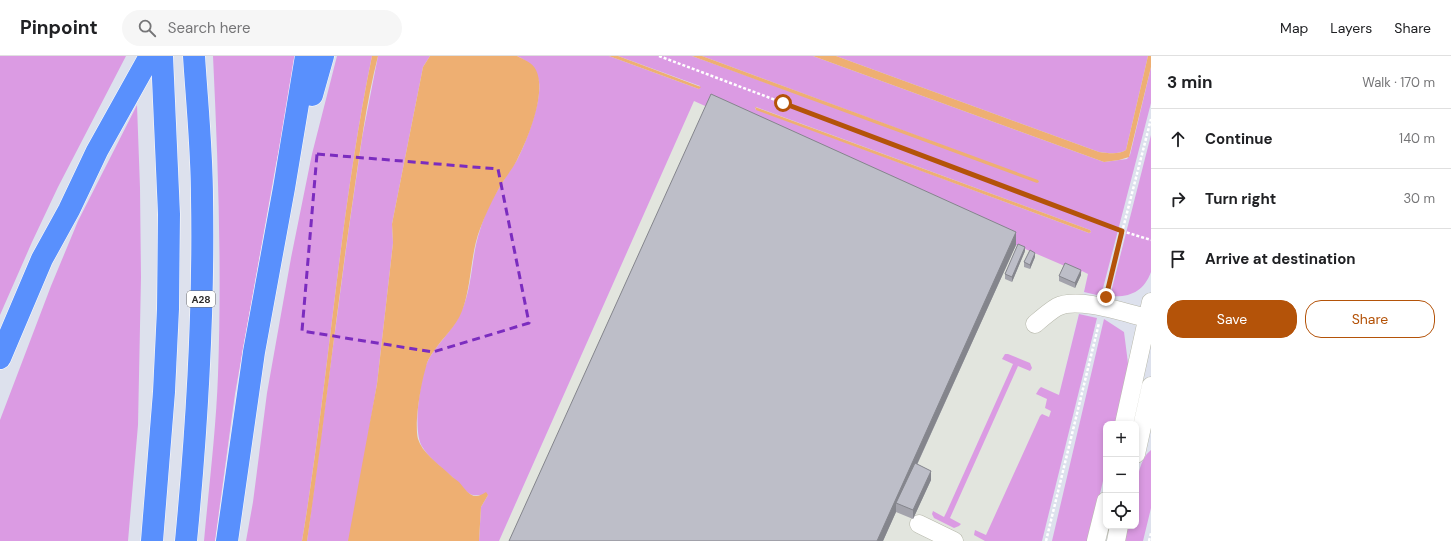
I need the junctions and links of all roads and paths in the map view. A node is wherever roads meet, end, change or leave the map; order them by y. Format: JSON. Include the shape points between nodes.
{"nodes":[{"id":1,"x":150,"y":56,"type":"edge"},
{"id":2,"x":194,"y":56,"type":"edge"},
{"id":3,"x":306,"y":56,"type":"edge"},
{"id":4,"x":323,"y":56,"type":"edge"},
{"id":5,"x":659,"y":56,"type":"edge"},
{"id":6,"x":163,"y":65,"type":"edge"},
{"id":7,"x":1151,"y":119,"type":"edge"},
{"id":8,"x":284,"y":188,"type":"junction"},
{"id":9,"x":1122,"y":231,"type":"junction"},
{"id":10,"x":1151,"y":240,"type":"edge"},
{"id":11,"x":1106,"y":297,"type":"dead end"},
{"id":12,"x":1150,"y":313,"type":"edge"},
{"id":13,"x":1101,"y":318,"type":"dead end"},
{"id":14,"x":1035,"y":324,"type":"dead end"},
{"id":15,"x":0,"y":358,"type":"edge"},
{"id":16,"x":1151,"y":386,"type":"edge"},
{"id":17,"x":1125,"y":420,"type":"edge"},
{"id":18,"x":1147,"y":421,"type":"edge"},
{"id":19,"x":1139,"y":445,"type":"edge"},
{"id":20,"x":1103,"y":513,"type":"edge"},
{"id":21,"x":919,"y":524,"type":"dead end"},
{"id":22,"x":1118,"y":529,"type":"edge"},
{"id":23,"x":1151,"y":533,"type":"edge"},
{"id":24,"x":152,"y":541,"type":"edge"},
{"id":25,"x":186,"y":541,"type":"edge"},
{"id":26,"x":227,"y":541,"type":"edge"},
{"id":27,"x":954,"y":541,"type":"edge"},
{"id":28,"x":1046,"y":541,"type":"edge"},
{"id":29,"x":1096,"y":541,"type":"edge"},
{"id":30,"x":1116,"y":541,"type":"edge"},
{"id":31,"x":1149,"y":541,"type":"edge"}],
"edges":[{"from":1,"to":15,"type":"highway","via":[[42,259]]},
{"from":2,"to":25,"type":"highway","number":"A28","via":[[202,197],[202,278],[199,382]]},
{"from":3,"to":8,"type":"highway"},
{"from":4,"to":8,"type":"highway"},
{"from":5,"to":9,"type":"path"},
{"from":6,"to":24,"type":"highway","via":[[169,214],[168,309]]},
{"from":7,"to":9,"type":"path"},
{"from":8,"to":26,"type":"highway","via":[[254,352]]},
{"from":9,"to":10,"type":"path"},
{"from":9,"to":11,"type":"path"},
{"from":12,"to":14,"type":"street","via":[[1069,303],[1057,307]]},
{"from":12,"to":17,"type":"street"},
{"from":13,"to":28,"type":"path"},
{"from":16,"to":18,"type":"street"},
{"from":17,"to":18,"type":"street"},
{"from":18,"to":19,"type":"street"},
{"from":20,"to":29,"type":"street"},
{"from":21,"to":27,"type":"street"},
{"from":22,"to":30,"type":"street"},
{"from":23,"to":31,"type":"path"}]}
